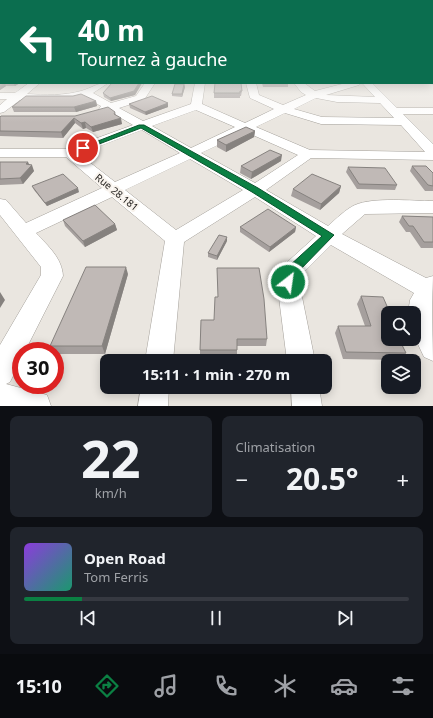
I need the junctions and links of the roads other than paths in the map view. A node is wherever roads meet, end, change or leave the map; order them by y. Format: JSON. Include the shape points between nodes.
{"nodes":[{"id":1,"x":34,"y":84,"type":"edge"},
{"id":2,"x":102,"y":84,"type":"edge"},
{"id":3,"x":149,"y":84,"type":"edge"},
{"id":4,"x":200,"y":84,"type":"edge"},
{"id":5,"x":251,"y":84,"type":"edge"},
{"id":6,"x":300,"y":84,"type":"edge"},
{"id":7,"x":352,"y":84,"type":"edge"},
{"id":8,"x":368,"y":84,"type":"edge"},
{"id":9,"x":85,"y":93,"type":"junction"},
{"id":10,"x":314,"y":95,"type":"junction"},
{"id":11,"x":0,"y":96,"type":"edge"},
{"id":12,"x":18,"y":96,"type":"junction"},
{"id":13,"x":383,"y":100,"type":"junction"},
{"id":14,"x":196,"y":106,"type":"junction"},
{"id":15,"x":111,"y":107,"type":"junction"},
{"id":16,"x":283,"y":109,"type":"junction"},
{"id":17,"x":394,"y":111,"type":"junction"},
{"id":18,"x":433,"y":111,"type":"edge"},
{"id":19,"x":90,"y":113,"type":"edge"},
{"id":20,"x":3,"y":115,"type":"edge"},
{"id":21,"x":404,"y":122,"type":"junction"},
{"id":22,"x":141,"y":126,"type":"junction"},
{"id":23,"x":248,"y":127,"type":"junction"},
{"id":24,"x":433,"y":152,"type":"edge"},
{"id":25,"x":0,"y":153,"type":"edge"},
{"id":26,"x":69,"y":153,"type":"junction"},
{"id":27,"x":190,"y":153,"type":"junction"},
{"id":28,"x":308,"y":154,"type":"junction"},
{"id":29,"x":433,"y":156,"type":"edge"},
{"id":30,"x":113,"y":190,"type":"junction"},
{"id":31,"x":255,"y":190,"type":"junction"},
{"id":32,"x":0,"y":204,"type":"edge"},
{"id":33,"x":433,"y":207,"type":"edge"},
{"id":34,"x":25,"y":231,"type":"junction"},
{"id":35,"x":329,"y":235,"type":"junction"},
{"id":36,"x":175,"y":239,"type":"junction"},
{"id":37,"x":430,"y":287,"type":"edge"},
{"id":38,"x":433,"y":348,"type":"edge"},
{"id":39,"x":160,"y":354,"type":"edge"},
{"id":40,"x":300,"y":354,"type":"edge"},
{"id":41,"x":0,"y":372,"type":"edge"},
{"id":42,"x":154,"y":394,"type":"edge"},
{"id":43,"x":306,"y":394,"type":"edge"},
{"id":44,"x":0,"y":397,"type":"edge"},
{"id":45,"x":36,"y":406,"type":"edge"},
{"id":46,"x":153,"y":406,"type":"edge"},
{"id":47,"x":308,"y":406,"type":"edge"}],
"edges":[{"from":1,"to":12,"type":"street"},
{"from":2,"to":9,"type":"street","via":[[95,91]]},
{"from":3,"to":15,"type":"street","via":[[140,98]]},
{"from":4,"to":14,"type":"street"},
{"from":5,"to":16,"type":"street","via":[[254,96]]},
{"from":6,"to":10,"type":"street","via":[[304,91]]},
{"from":7,"to":10,"type":"street"},
{"from":8,"to":13,"type":"street"},
{"from":9,"to":12,"type":"street","via":[[63,96]]},
{"from":9,"to":15,"type":"street"},
{"from":10,"to":13,"type":"street"},
{"from":10,"to":16,"type":"street"},
{"from":11,"to":12,"type":"street"},
{"from":12,"to":20,"type":"street"},
{"from":13,"to":17,"type":"street"},
{"from":14,"to":22,"type":"street"},
{"from":14,"to":23,"type":"street"},
{"from":15,"to":19,"type":"street"},
{"from":15,"to":22,"type":"street"},
{"from":16,"to":21,"type":"street","via":[[321,120]]},
{"from":16,"to":23,"type":"street"},
{"from":17,"to":18,"type":"street"},
{"from":17,"to":21,"type":"street"},
{"from":21,"to":24,"type":"street"},
{"from":22,"to":26,"type":"street"},
{"from":22,"to":27,"type":"street"},
{"from":23,"to":27,"type":"street"},
{"from":23,"to":28,"type":"street"},
{"from":25,"to":26,"type":"street"},
{"from":26,"to":30,"type":"street","name":"Rue 28.181"},
{"from":27,"to":30,"type":"street"},
{"from":27,"to":31,"type":"street"},
{"from":28,"to":29,"type":"street"},
{"from":28,"to":31,"type":"street"},
{"from":30,"to":34,"type":"street"},
{"from":30,"to":36,"type":"street","name":"Rue 28.181"},
{"from":31,"to":35,"type":"street"},
{"from":31,"to":36,"type":"street"},
{"from":32,"to":34,"type":"street"},
{"from":33,"to":35,"type":"street","via":[[365,207]]},
{"from":34,"to":41,"type":"street","via":[[48,260],[52,267],[52,276]]},
{"from":35,"to":37,"type":"street"},
{"from":35,"to":40,"type":"street","via":[[289,276]]},
{"from":36,"to":39,"type":"street"},
{"from":37,"to":38,"type":"street","via":[[419,309],[421,325]]},
{"from":42,"to":46,"type":"street"},
{"from":43,"to":47,"type":"street"},
{"from":44,"to":45,"type":"street"}]}
